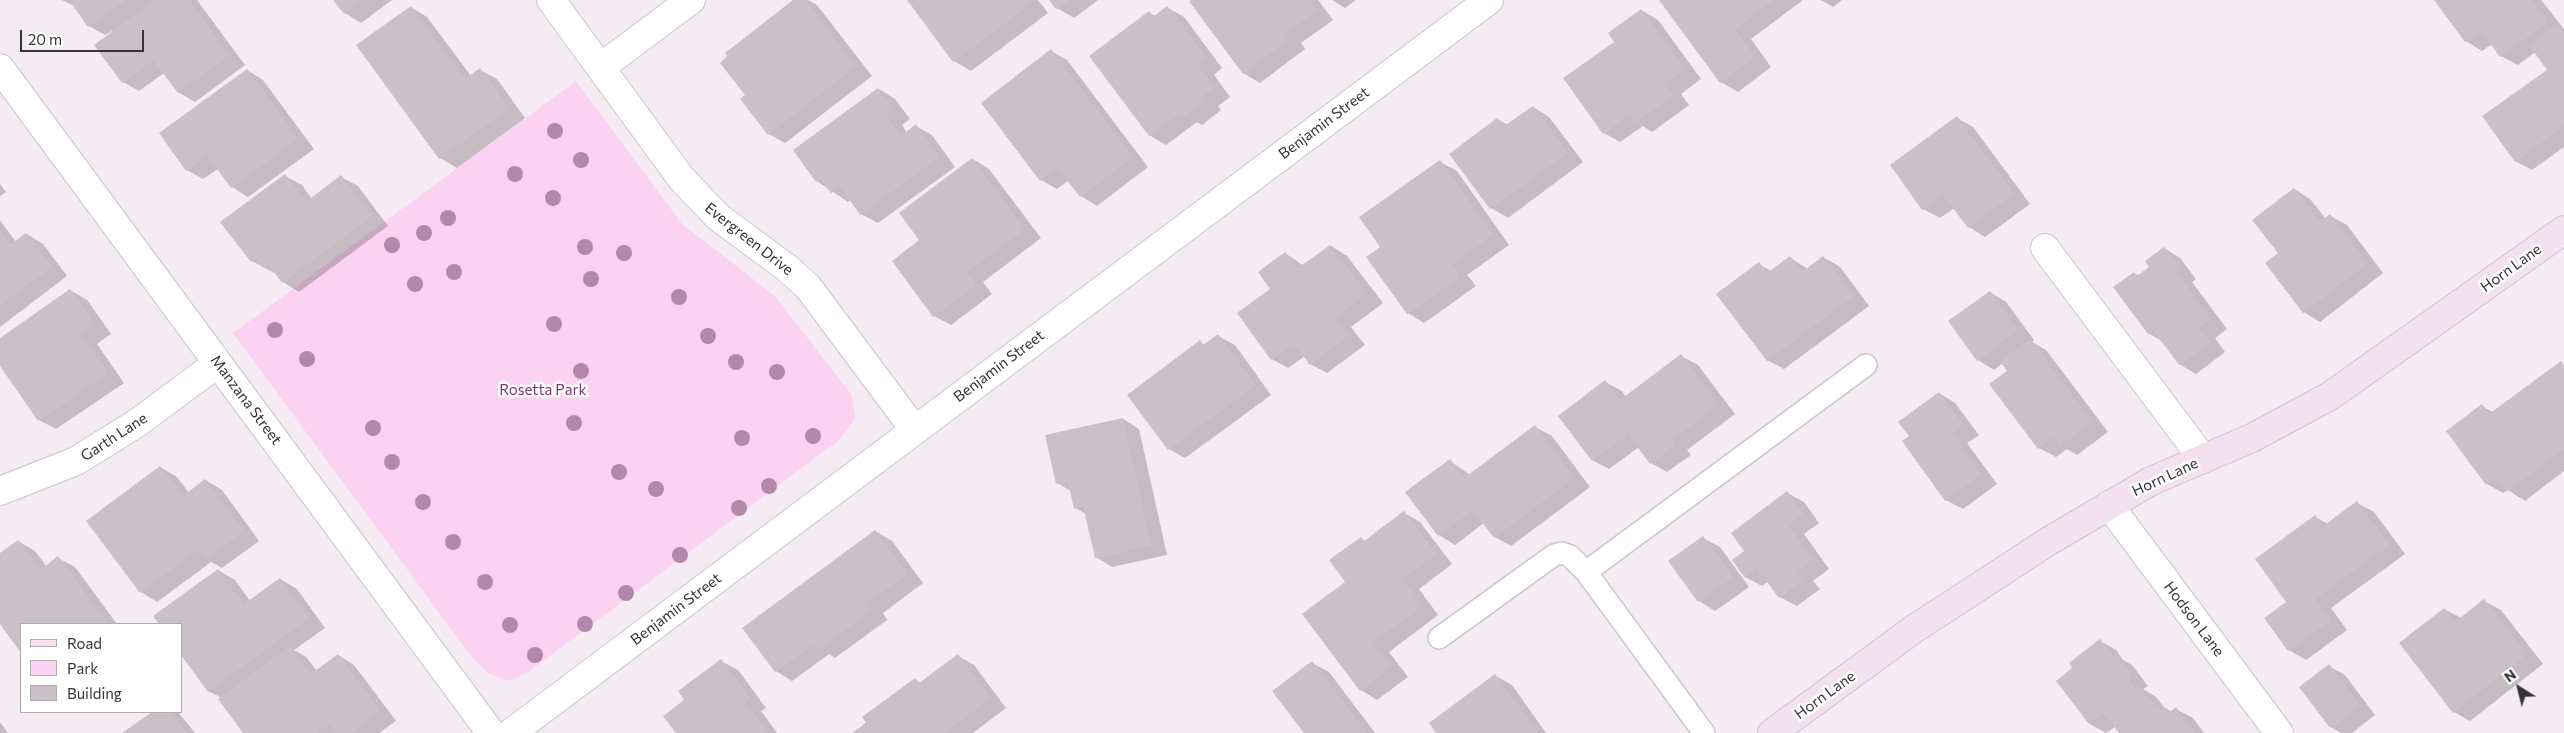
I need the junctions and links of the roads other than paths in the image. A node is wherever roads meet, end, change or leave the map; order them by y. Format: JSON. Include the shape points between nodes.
{"nodes":[{"id":1,"x":551,"y":0,"type":"edge"},
{"id":2,"x":691,"y":0,"type":"edge"},
{"id":3,"x":1489,"y":0,"type":"edge"},
{"id":4,"x":601,"y":67,"type":"junction"},
{"id":5,"x":0,"y":68,"type":"edge"},
{"id":6,"x":2564,"y":230,"type":"edge"},
{"id":7,"x":2045,"y":248,"type":"dead end"},
{"id":8,"x":218,"y":363,"type":"junction"},
{"id":9,"x":1866,"y":365,"type":"dead end"},
{"id":10,"x":914,"y":429,"type":"junction"},
{"id":11,"x":2203,"y":459,"type":"junction"},
{"id":12,"x":0,"y":491,"type":"edge"},
{"id":13,"x":2109,"y":505,"type":"junction"},
{"id":14,"x":1586,"y":572,"type":"junction"},
{"id":15,"x":1439,"y":638,"type":"dead end"},
{"id":16,"x":491,"y":733,"type":"edge"},
{"id":17,"x":511,"y":733,"type":"edge"},
{"id":18,"x":1704,"y":733,"type":"edge"},
{"id":19,"x":1772,"y":733,"type":"edge"},
{"id":20,"x":2279,"y":733,"type":"edge"}],
"edges":[{"from":1,"to":4,"type":"street","name":"Evergreen Drive"},
{"from":2,"to":4,"type":"street"},
{"from":3,"to":10,"type":"street","name":"Benjamin Street"},
{"from":4,"to":10,"type":"street","name":"Evergreen Drive","via":[[676,172],[701,201],[808,287]]},
{"from":5,"to":8,"type":"street","name":"Manzana Street"},
{"from":6,"to":11,"type":"street","name":"Horn Lane","via":[[2330,396],[2252,438]]},
{"from":7,"to":11,"type":"street"},
{"from":8,"to":12,"type":"street","name":"Garth Lane","via":[[137,423],[76,462]]},
{"from":8,"to":16,"type":"street","name":"Manzana Street"},
{"from":9,"to":14,"type":"lane"},
{"from":10,"to":17,"type":"street","name":"Benjamin Street"},
{"from":11,"to":13,"type":"street","name":"Horn Lane","via":[[2151,481]]},
{"from":13,"to":19,"type":"street","name":"Horn Lane","via":[[1914,629]]},
{"from":13,"to":20,"type":"street","name":"Hodson Lane"},
{"from":14,"to":15,"type":"lane","via":[[1570,556],[1554,555]]},
{"from":14,"to":18,"type":"lane"}]}
